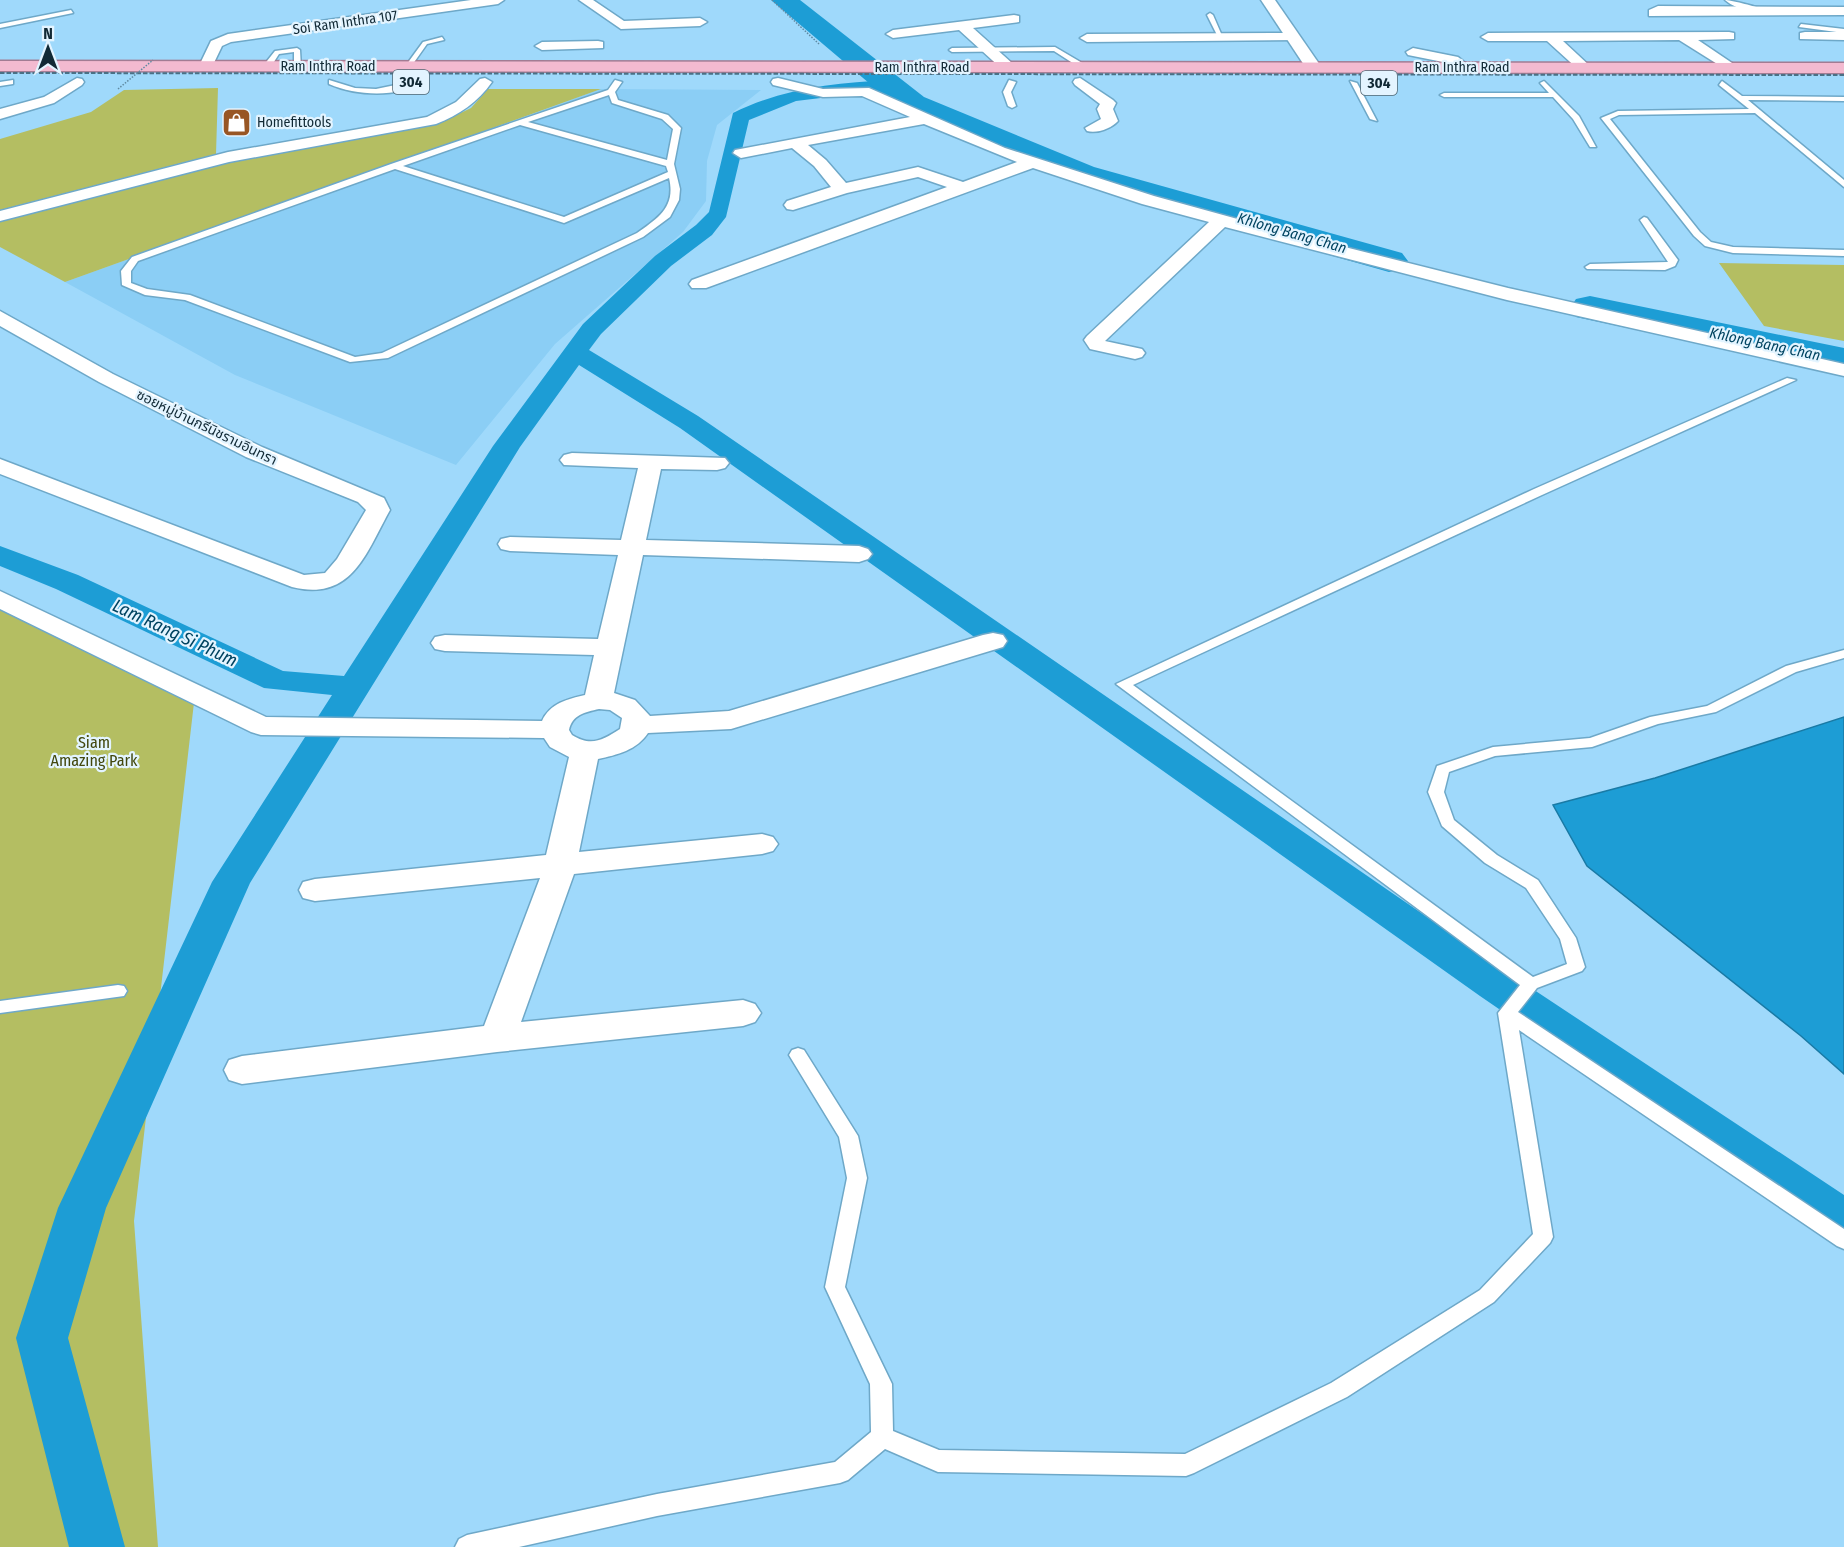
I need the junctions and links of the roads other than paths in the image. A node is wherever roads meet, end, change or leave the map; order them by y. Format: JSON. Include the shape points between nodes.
{"nodes":[{"id":1,"x":498,"y":0,"type":"edge"},
{"id":2,"x":585,"y":0,"type":"edge"},
{"id":3,"x":1268,"y":0,"type":"edge"},
{"id":4,"x":1728,"y":0,"type":"edge"},
{"id":5,"x":621,"y":8,"type":"dead end"},
{"id":6,"x":599,"y":10,"type":"junction"},
{"id":7,"x":1774,"y":11,"type":"junction"},
{"id":8,"x":1844,"y":11,"type":"edge"},
{"id":9,"x":71,"y":12,"type":"dead end"},
{"id":10,"x":1210,"y":15,"type":"dead end"},
{"id":11,"x":1014,"y":19,"type":"dead end"},
{"id":12,"x":700,"y":22,"type":"dead end"},
{"id":13,"x":962,"y":25,"type":"junction"},
{"id":14,"x":0,"y":26,"type":"edge"},
{"id":15,"x":1803,"y":31,"type":"joint"},
{"id":16,"x":1844,"y":31,"type":"edge"},
{"id":17,"x":893,"y":34,"type":"dead end"},
{"id":18,"x":1729,"y":36,"type":"dead end"},
{"id":19,"x":1844,"y":36,"type":"edge"},
{"id":20,"x":1221,"y":37,"type":"junction"},
{"id":21,"x":1293,"y":37,"type":"junction"},
{"id":22,"x":1488,"y":37,"type":"dead end"},
{"id":23,"x":1551,"y":37,"type":"junction"},
{"id":24,"x":1683,"y":37,"type":"junction"},
{"id":25,"x":1087,"y":38,"type":"dead end"},
{"id":26,"x":442,"y":39,"type":"dead end"},
{"id":27,"x":598,"y":45,"type":"dead end"},
{"id":28,"x":952,"y":50,"type":"dead end"},
{"id":29,"x":991,"y":50,"type":"junction"},
{"id":30,"x":1413,"y":52,"type":"dead end"},
{"id":31,"x":0,"y":66,"type":"edge"},
{"id":32,"x":206,"y":66,"type":"junction"},
{"id":33,"x":532,"y":66,"type":"junction"},
{"id":34,"x":1463,"y":67,"type":"junction"},
{"id":35,"x":1314,"y":68,"type":"junction"},
{"id":36,"x":1586,"y":68,"type":"junction"},
{"id":37,"x":1730,"y":68,"type":"junction"},
{"id":38,"x":1844,"y":68,"type":"edge"},
{"id":39,"x":416,"y":74,"type":"junction"},
{"id":40,"x":1010,"y":75,"type":"junction"},
{"id":41,"x":1083,"y":75,"type":"junction"},
{"id":42,"x":77,"y":82,"type":"junction"},
{"id":43,"x":484,"y":82,"type":"junction"},
{"id":44,"x":3,"y":83,"type":"edge"},
{"id":45,"x":1353,"y":83,"type":"junction"},
{"id":46,"x":1722,"y":83,"type":"junction"},
{"id":47,"x":1844,"y":83,"type":"edge"},
{"id":48,"x":614,"y":87,"type":"junction"},
{"id":49,"x":1550,"y":89,"type":"junction"},
{"id":50,"x":820,"y":93,"type":"junction"},
{"id":51,"x":1443,"y":95,"type":"dead end"},
{"id":52,"x":1742,"y":98,"type":"junction"},
{"id":53,"x":1844,"y":99,"type":"edge"},
{"id":54,"x":1012,"y":106,"type":"dead end"},
{"id":55,"x":1757,"y":111,"type":"junction"},
{"id":56,"x":0,"y":114,"type":"edge"},
{"id":57,"x":924,"y":118,"type":"junction"},
{"id":58,"x":1374,"y":119,"type":"dead end"},
{"id":59,"x":520,"y":122,"type":"junction"},
{"id":60,"x":1093,"y":128,"type":"dead end"},
{"id":61,"x":795,"y":143,"type":"junction"},
{"id":62,"x":1593,"y":146,"type":"dead end"},
{"id":63,"x":741,"y":153,"type":"dead end"},
{"id":64,"x":1033,"y":162,"type":"junction"},
{"id":65,"x":670,"y":164,"type":"junction"},
{"id":66,"x":394,"y":166,"type":"junction"},
{"id":67,"x":1826,"y":168,"type":"junction"},
{"id":68,"x":1844,"y":169,"type":"edge"},
{"id":69,"x":671,"y":174,"type":"junction"},
{"id":70,"x":961,"y":187,"type":"junction"},
{"id":71,"x":842,"y":189,"type":"junction"},
{"id":72,"x":793,"y":205,"type":"dead end"},
{"id":73,"x":0,"y":216,"type":"edge"},
{"id":74,"x":1222,"y":220,"type":"junction"},
{"id":75,"x":1644,"y":220,"type":"dead end"},
{"id":76,"x":1844,"y":253,"type":"edge"},
{"id":77,"x":1590,"y":267,"type":"dead end"},
{"id":78,"x":699,"y":284,"type":"dead end"},
{"id":79,"x":0,"y":317,"type":"edge"},
{"id":80,"x":1135,"y":353,"type":"dead end"},
{"id":81,"x":1844,"y":370,"type":"edge"},
{"id":82,"x":1791,"y":380,"type":"dead end"},
{"id":83,"x":572,"y":460,"type":"dead end"},
{"id":84,"x":651,"y":462,"type":"junction"},
{"id":85,"x":717,"y":464,"type":"dead end"},
{"id":86,"x":0,"y":466,"type":"edge"},
{"id":87,"x":510,"y":544,"type":"dead end"},
{"id":88,"x":630,"y":548,"type":"junction"},
{"id":89,"x":858,"y":554,"type":"dead end"},
{"id":90,"x":0,"y":599,"type":"edge"},
{"id":91,"x":993,"y":641,"type":"dead end"},
{"id":92,"x":445,"y":643,"type":"dead end"},
{"id":93,"x":609,"y":647,"type":"junction"},
{"id":94,"x":1844,"y":654,"type":"edge"},
{"id":95,"x":598,"y":700,"type":"junction"},
{"id":96,"x":638,"y":725,"type":"junction"},
{"id":97,"x":553,"y":729,"type":"junction"},
{"id":98,"x":585,"y":751,"type":"junction"},
{"id":99,"x":762,"y":844,"type":"dead end"},
{"id":100,"x":560,"y":865,"type":"junction"},
{"id":101,"x":315,"y":890,"type":"dead end"},
{"id":102,"x":1529,"y":986,"type":"junction"},
{"id":103,"x":118,"y":991,"type":"dead end"},
{"id":104,"x":0,"y":1007,"type":"edge"},
{"id":105,"x":1509,"y":1011,"type":"junction"},
{"id":106,"x":743,"y":1013,"type":"dead end"},
{"id":107,"x":497,"y":1038,"type":"junction"},
{"id":108,"x":798,"y":1055,"type":"dead end"},
{"id":109,"x":242,"y":1070,"type":"dead end"},
{"id":110,"x":1844,"y":1240,"type":"edge"},
{"id":111,"x":882,"y":1437,"type":"junction"},
{"id":112,"x":468,"y":1547,"type":"edge"}],
"edges":[{"from":1,"to":32,"type":"street","name":"Soi Ram Inthra 107","via":[[228,38],[216,44]]},
{"from":2,"to":6,"type":"street"},
{"from":3,"to":21,"type":"street"},
{"from":4,"to":7,"type":"lane","via":[[1741,8]]},
{"from":5,"to":6,"type":"street"},
{"from":6,"to":12,"type":"street","via":[[621,25]]},
{"from":7,"to":8,"type":"street"},
{"from":7,"to":24,"type":"street","via":[[1655,11]]},
{"from":9,"to":14,"type":"lane"},
{"from":10,"to":20,"type":"lane"},
{"from":11,"to":13,"type":"street"},
{"from":13,"to":17,"type":"street"},
{"from":13,"to":29,"type":"street"},
{"from":15,"to":16,"type":"lane"},
{"from":15,"to":19,"type":"street"},
{"from":18,"to":24,"type":"street"},
{"from":20,"to":21,"type":"street"},
{"from":20,"to":25,"type":"street"},
{"from":21,"to":35,"type":"street"},
{"from":22,"to":23,"type":"street"},
{"from":23,"to":24,"type":"street"},
{"from":23,"to":36,"type":"street"},
{"from":24,"to":37,"type":"street"},
{"from":26,"to":39,"type":"lane","via":[[425,43]]},
{"from":27,"to":33,"type":"street","via":[[546,40]]},
{"from":28,"to":29,"type":"lane"},
{"from":29,"to":40,"type":"street"},
{"from":29,"to":41,"type":"lane","via":[[1055,49]]},
{"from":30,"to":34,"type":"street","via":[[1453,60]]},
{"from":31,"to":32,"type":"highway","name":"Ram Inthra Road","number":"304"},
{"from":32,"to":39,"type":"highway","name":"Ram Inthra Road","number":"304","via":[[298,66]]},
{"from":33,"to":39,"type":"highway","name":"Ram Inthra Road","number":"304"},
{"from":33,"to":40,"type":"highway","name":"Ram Inthra Road","number":"304","via":[[900,67]]},
{"from":34,"to":35,"type":"highway","name":"Ram Inthra Road","number":"304"},
{"from":34,"to":36,"type":"highway","name":"Ram Inthra Road","number":"304"},
{"from":35,"to":41,"type":"highway","name":"Ram Inthra Road","number":"304"},
{"from":36,"to":37,"type":"highway","name":"Ram Inthra Road","number":"304"},
{"from":37,"to":38,"type":"highway","name":"Ram Inthra Road","number":"304"},
{"from":39,"to":42,"type":"highway","name":"Ram Inthra Road","number":"304","via":[[332,82]]},
{"from":39,"to":43,"type":"highway","name":"Ram Inthra Road","number":"304"},
{"from":40,"to":41,"type":"highway","name":"Ram Inthra Road","number":"304"},
{"from":40,"to":50,"type":"highway","name":"Ram Inthra Road","number":"304"},
{"from":40,"to":54,"type":"lane","via":[[1007,92]]},
{"from":41,"to":45,"type":"highway","name":"Ram Inthra Road","number":"304"},
{"from":41,"to":60,"type":"street","via":[[1108,104],[1105,110],[1110,122]]},
{"from":42,"to":44,"type":"highway","name":"Ram Inthra Road","number":"304"},
{"from":42,"to":56,"type":"street","via":[[49,100]]},
{"from":43,"to":48,"type":"highway","name":"Ram Inthra Road","number":"304"},
{"from":43,"to":73,"type":"street","via":[[454,112],[431,121],[228,157]]},
{"from":45,"to":49,"type":"highway","name":"Ram Inthra Road","number":"304"},
{"from":45,"to":58,"type":"lane"},
{"from":46,"to":47,"type":"highway","name":"Ram Inthra Road","number":"304"},
{"from":46,"to":49,"type":"highway","name":"Ram Inthra Road","number":"304"},
{"from":46,"to":52,"type":"lane"},
{"from":48,"to":50,"type":"highway","name":"Ram Inthra Road","number":"304","via":[[778,82]]},
{"from":48,"to":59,"type":"lane"},
{"from":48,"to":65,"type":"lane","via":[[615,101],[672,121],[677,128]]},
{"from":49,"to":51,"type":"lane"},
{"from":49,"to":62,"type":"lane","via":[[1576,118]]},
{"from":50,"to":57,"type":"street","via":[[864,91]]},
{"from":52,"to":53,"type":"lane"},
{"from":52,"to":55,"type":"lane"},
{"from":55,"to":67,"type":"lane"},
{"from":55,"to":67,"type":"lane","via":[[1844,184]]},
{"from":55,"to":76,"type":"lane","via":[[1618,113],[1605,118],[1708,244],[1733,250]]},
{"from":57,"to":61,"type":"street"},
{"from":57,"to":64,"type":"street"},
{"from":59,"to":65,"type":"lane"},
{"from":59,"to":66,"type":"lane"},
{"from":61,"to":63,"type":"street"},
{"from":61,"to":71,"type":"street","via":[[820,163]]},
{"from":64,"to":70,"type":"street"},
{"from":64,"to":74,"type":"street"},
{"from":65,"to":69,"type":"lane"},
{"from":66,"to":69,"type":"lane","via":[[564,220]]},
{"from":66,"to":69,"type":"lane","via":[[135,259],[126,268],[127,285],[146,292],[187,297],[354,360],[368,360],[384,356],[658,224],[675,200]]},
{"from":67,"to":68,"type":"lane"},
{"from":70,"to":71,"type":"street","via":[[918,172]]},
{"from":70,"to":78,"type":"street"},
{"from":71,"to":72,"type":"street"},
{"from":74,"to":80,"type":"street","via":[[1094,340],[1097,345]]},
{"from":74,"to":81,"type":"street","via":[[1508,294]]},
{"from":75,"to":77,"type":"lane","via":[[1672,264]]},
{"from":79,"to":86,"type":"street","name":"ซอยหมู่บ้านกรีนิชรามอินทรา","via":[[97,373],[254,452],[366,497],[376,503],[378,510],[348,563],[334,578],[301,582]]},
{"from":82,"to":102,"type":"lane","via":[[1122,684]]},
{"from":83,"to":84,"type":"street"},
{"from":84,"to":85,"type":"street"},
{"from":84,"to":88,"type":"street"},
{"from":87,"to":88,"type":"street"},
{"from":88,"to":89,"type":"street"},
{"from":88,"to":93,"type":"street"},
{"from":90,"to":97,"type":"street","via":[[261,726]]},
{"from":91,"to":96,"type":"street","via":[[731,720]]},
{"from":92,"to":93,"type":"street"},
{"from":93,"to":95,"type":"street"},
{"from":94,"to":102,"type":"lane","via":[[1791,669],[1711,709],[1655,720],[1592,742],[1493,752],[1442,769],[1436,792],[1447,822],[1491,859],[1532,884],[1568,938],[1576,967]]},
{"from":95,"to":96,"type":"street","via":[[632,709]]},
{"from":95,"to":97,"type":"street","via":[[562,713]]},
{"from":96,"to":98,"type":"street","via":[[634,733],[614,747]]},
{"from":97,"to":98,"type":"street","via":[[561,744]]},
{"from":98,"to":100,"type":"street"},
{"from":99,"to":100,"type":"street"},
{"from":100,"to":101,"type":"street"},
{"from":100,"to":107,"type":"street"},
{"from":102,"to":105,"type":"lane"},
{"from":103,"to":104,"type":"lane"},
{"from":105,"to":110,"type":"lane"},
{"from":105,"to":111,"type":"lane","via":[[1543,1237],[1487,1296],[1339,1390],[1185,1465],[938,1461]]},
{"from":106,"to":107,"type":"street"},
{"from":107,"to":109,"type":"street"},
{"from":108,"to":111,"type":"lane","via":[[848,1136],[857,1178],[836,1287],[881,1384]]},
{"from":111,"to":112,"type":"lane","via":[[840,1472],[657,1505]]}]}
